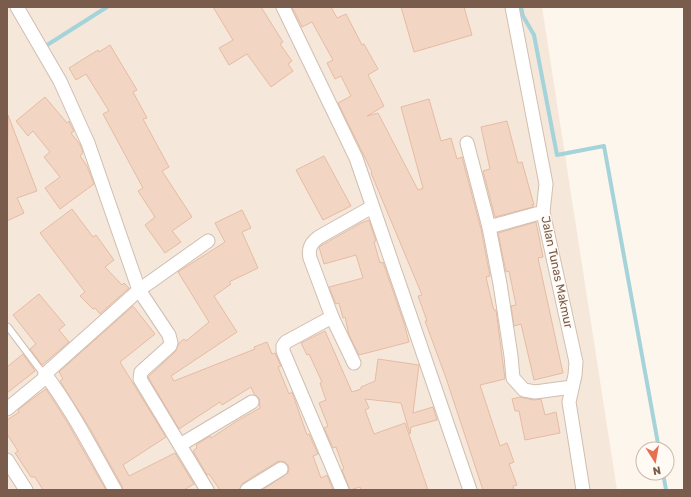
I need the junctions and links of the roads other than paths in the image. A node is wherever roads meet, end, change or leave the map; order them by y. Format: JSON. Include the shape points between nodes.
{"nodes":[{"id":1,"x":17,"y":7,"type":"edge"},
{"id":2,"x":283,"y":7,"type":"edge"},
{"id":3,"x":512,"y":7,"type":"edge"},
{"id":4,"x":467,"y":143,"type":"dead end"},
{"id":5,"x":372,"y":207,"type":"junction"},
{"id":6,"x":543,"y":212,"type":"junction"},
{"id":7,"x":489,"y":228,"type":"junction"},
{"id":8,"x":208,"y":241,"type":"dead end"},
{"id":9,"x":139,"y":290,"type":"junction"},
{"id":10,"x":332,"y":317,"type":"junction"},
{"id":11,"x":8,"y":327,"type":"dead end"},
{"id":12,"x":354,"y":364,"type":"dead end"},
{"id":13,"x":46,"y":376,"type":"junction"},
{"id":14,"x":572,"y":387,"type":"junction"},
{"id":15,"x":252,"y":402,"type":"dead end"},
{"id":16,"x":7,"y":407,"type":"edge"},
{"id":17,"x":180,"y":445,"type":"junction"},
{"id":18,"x":7,"y":460,"type":"edge"},
{"id":19,"x":281,"y":469,"type":"dead end"},
{"id":20,"x":26,"y":490,"type":"edge"},
{"id":21,"x":116,"y":490,"type":"edge"},
{"id":22,"x":207,"y":490,"type":"edge"},
{"id":23,"x":247,"y":490,"type":"edge"},
{"id":24,"x":342,"y":490,"type":"edge"},
{"id":25,"x":470,"y":490,"type":"edge"},
{"id":26,"x":583,"y":490,"type":"edge"}],
"edges":[{"from":1,"to":9,"type":"street","via":[[60,82],[88,143]]},
{"from":2,"to":5,"type":"street","via":[[356,158]]},
{"from":3,"to":6,"type":"street","name":"Jalan Tunas Makmur","via":[[546,184]]},
{"from":4,"to":7,"type":"street"},
{"from":5,"to":10,"type":"street","via":[[319,237],[310,247],[310,258]]},
{"from":5,"to":25,"type":"street"},
{"from":6,"to":7,"type":"street"},
{"from":6,"to":14,"type":"street","name":"Jalan Tunas Makmur","via":[[576,362]]},
{"from":7,"to":14,"type":"street","via":[[500,284],[512,378],[524,390],[535,392]]},
{"from":8,"to":9,"type":"street"},
{"from":9,"to":13,"type":"street"},
{"from":9,"to":17,"type":"street","via":[[171,342],[168,349],[141,372],[140,379]]},
{"from":10,"to":12,"type":"street"},
{"from":10,"to":24,"type":"street","via":[[286,342],[282,351]]},
{"from":11,"to":13,"type":"lane"},
{"from":13,"to":16,"type":"street"},
{"from":13,"to":21,"type":"street","via":[[56,388]]},
{"from":14,"to":26,"type":"street","name":"Jalan Tunas Makmur","via":[[570,412]]},
{"from":15,"to":17,"type":"street"},
{"from":17,"to":22,"type":"street"},
{"from":18,"to":20,"type":"street"},
{"from":19,"to":23,"type":"street"}]}
